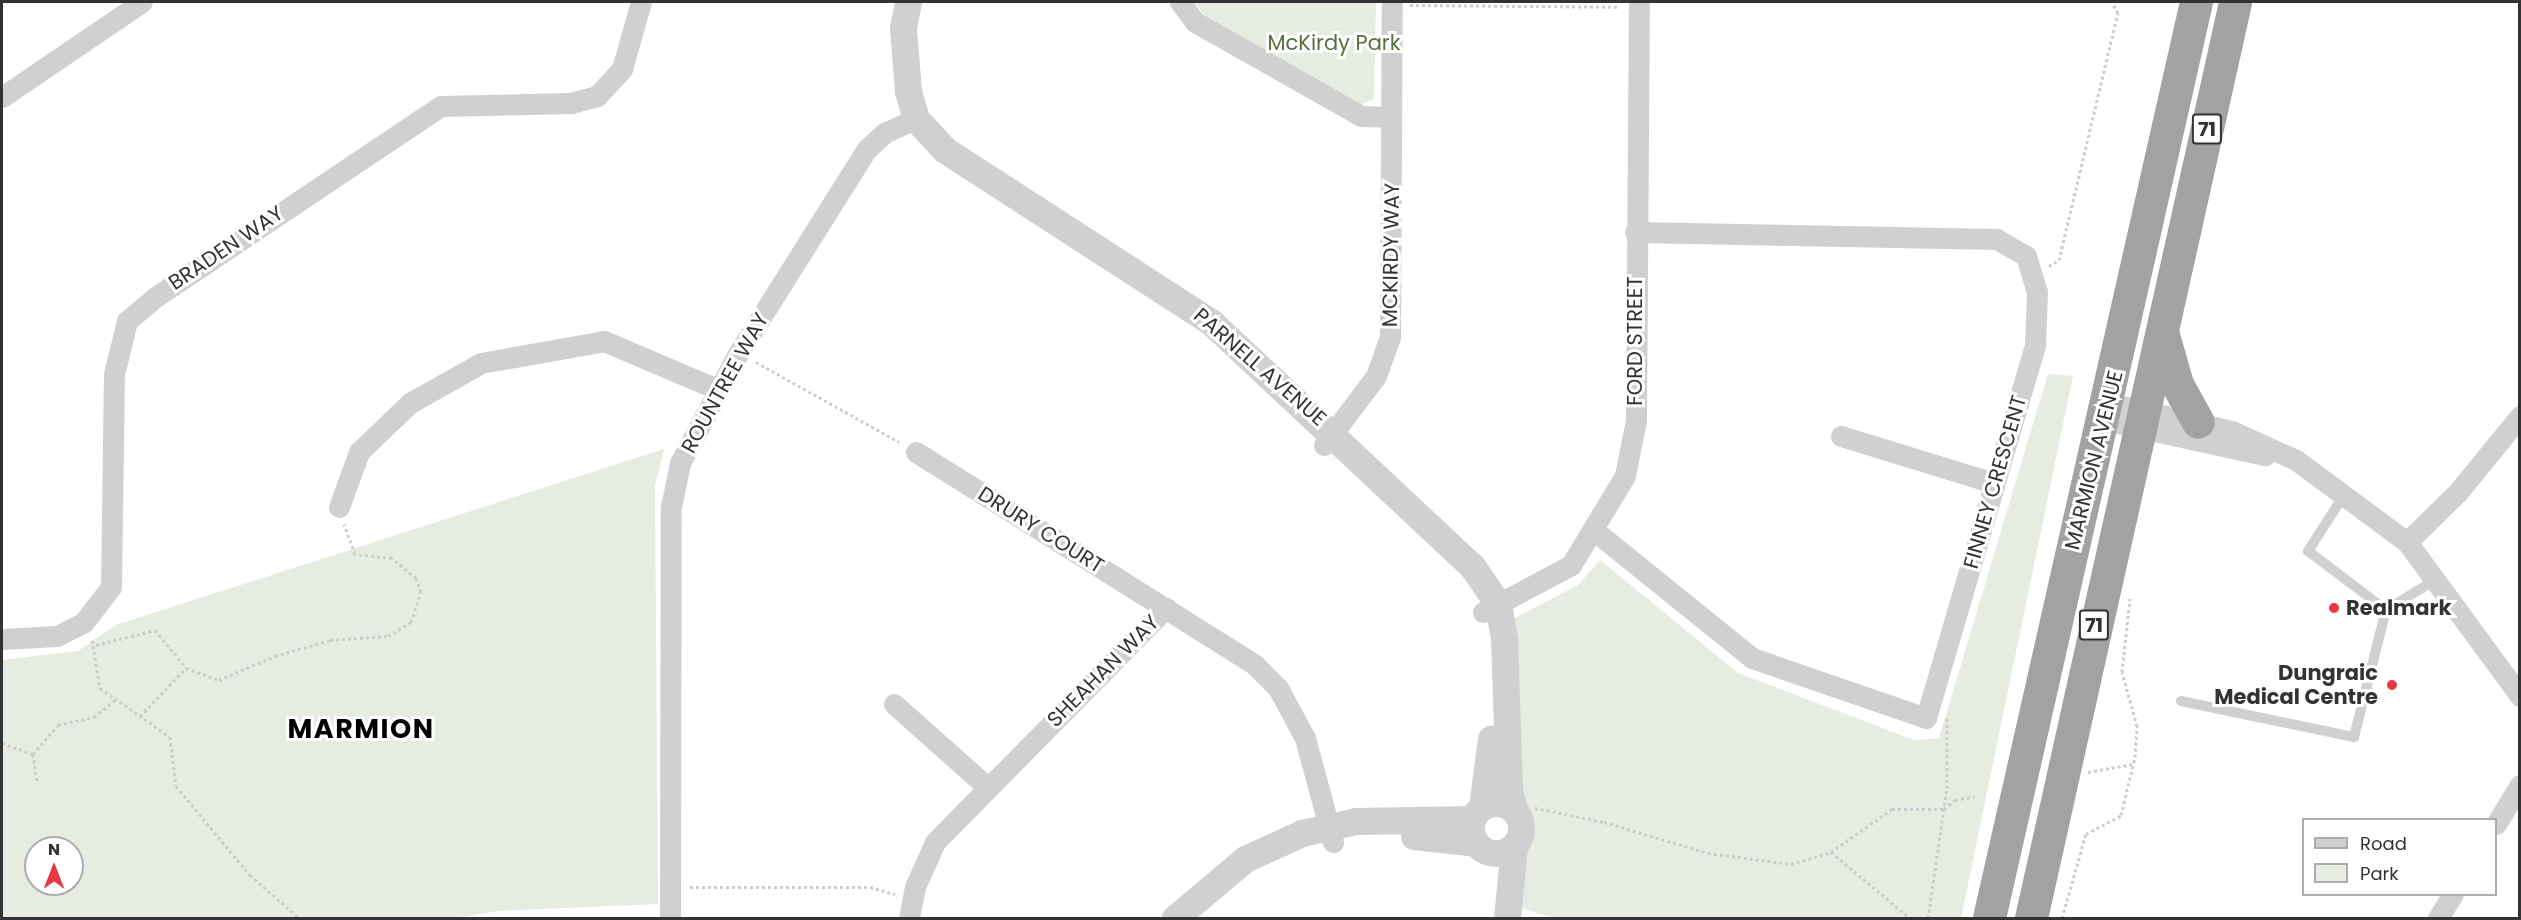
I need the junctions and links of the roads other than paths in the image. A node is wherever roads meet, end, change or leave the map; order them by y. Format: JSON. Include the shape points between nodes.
{"nodes":[{"id":1,"x":142,"y":2,"type":"edge"},
{"id":2,"x":641,"y":2,"type":"edge"},
{"id":3,"x":892,"y":2,"type":"edge"},
{"id":4,"x":908,"y":2,"type":"edge"},
{"id":5,"x":1180,"y":2,"type":"edge"},
{"id":6,"x":2196,"y":2,"type":"edge"},
{"id":7,"x":2235,"y":2,"type":"edge"},
{"id":8,"x":1392,"y":3,"type":"edge"},
{"id":9,"x":1639,"y":4,"type":"edge"},
{"id":10,"x":2,"y":97,"type":"edge"},
{"id":11,"x":1391,"y":117,"type":"junction"},
{"id":12,"x":912,"y":121,"type":"junction"},
{"id":13,"x":1635,"y":232,"type":"junction"},
{"id":14,"x":2163,"y":333,"type":"junction"},
{"id":15,"x":717,"y":389,"type":"junction"},
{"id":16,"x":2107,"y":412,"type":"junction"},
{"id":17,"x":2520,"y":416,"type":"edge"},
{"id":18,"x":2142,"y":420,"type":"junction"},
{"id":19,"x":2198,"y":422,"type":"junction"},
{"id":20,"x":1841,"y":436,"type":"dead end"},
{"id":21,"x":1330,"y":439,"type":"junction"},
{"id":22,"x":916,"y":452,"type":"road end"},
{"id":23,"x":2296,"y":460,"type":"junction"},
{"id":24,"x":1994,"y":483,"type":"junction"},
{"id":25,"x":2344,"y":495,"type":"junction"},
{"id":26,"x":339,"y":507,"type":"road end"},
{"id":27,"x":1596,"y":531,"type":"junction"},
{"id":28,"x":2407,"y":542,"type":"junction"},
{"id":29,"x":2434,"y":580,"type":"junction"},
{"id":30,"x":1166,"y":608,"type":"junction"},
{"id":31,"x":1490,"y":608,"type":"junction"},
{"id":32,"x":2386,"y":610,"type":"junction"},
{"id":33,"x":2,"y":639,"type":"edge"},
{"id":34,"x":2520,"y":696,"type":"edge"},
{"id":35,"x":2181,"y":701,"type":"dead end"},
{"id":36,"x":894,"y":704,"type":"dead end"},
{"id":37,"x":2520,"y":785,"type":"edge"},
{"id":38,"x":987,"y":787,"type":"junction"},
{"id":39,"x":1511,"y":799,"type":"junction"},
{"id":40,"x":2497,"y":822,"type":"edge"},
{"id":41,"x":1478,"y":830,"type":"junction"},
{"id":42,"x":1330,"y":833,"type":"junction"},
{"id":43,"x":1514,"y":846,"type":"junction"},
{"id":44,"x":2452,"y":896,"type":"edge"},
{"id":45,"x":910,"y":909,"type":"edge"},
{"id":46,"x":670,"y":918,"type":"edge"},
{"id":47,"x":1174,"y":918,"type":"edge"},
{"id":48,"x":1197,"y":918,"type":"edge"},
{"id":49,"x":1493,"y":918,"type":"edge"},
{"id":50,"x":1507,"y":918,"type":"edge"},
{"id":51,"x":1989,"y":918,"type":"edge"},
{"id":52,"x":2031,"y":918,"type":"edge"},
{"id":53,"x":2438,"y":918,"type":"edge"}],
"edges":[{"from":1,"to":10,"type":"street"},
{"from":2,"to":33,"type":"street","name":"BRADEN WAY","via":[[622,69],[597,96],[571,103],[441,106],[163,291],[127,321],[114,374],[111,587],[84,622],[57,636]]},
{"from":3,"to":12,"type":"street","name":"PARNELL AVENUE","via":[[892,87]]},
{"from":4,"to":12,"type":"street","name":"PARNELL AVENUE","via":[[903,51]]},
{"from":5,"to":11,"type":"street","via":[[1195,22],[1361,116]]},
{"from":6,"to":16,"type":"highway","name":"MARMION AVENUE","number":"71"},
{"from":7,"to":14,"type":"highway","name":"MARMION AVENUE","number":"71"},
{"from":8,"to":11,"type":"street","name":"MCKIRDY WAY"},
{"from":9,"to":13,"type":"street","name":"FORD STREET"},
{"from":11,"to":21,"type":"street","name":"MCKIRDY WAY","via":[[1390,337],[1376,376]]},
{"from":12,"to":15,"type":"street","name":"ROUNTREE WAY","via":[[867,149]]},
{"from":12,"to":21,"type":"street","name":"PARNELL AVENUE","via":[[939,165],[1157,301]]},
{"from":13,"to":24,"type":"street","name":"FINNEY CRESCENT","via":[[1997,239],[2026,256],[2037,292],[2035,345]]},
{"from":13,"to":27,"type":"street","name":"FORD STREET","via":[[1636,420],[1625,476]]},
{"from":14,"to":18,"type":"highway","name":"MARMION AVENUE","number":"71"},
{"from":14,"to":19,"type":"highway","via":[[2177,384]]},
{"from":15,"to":26,"type":"street","via":[[604,341],[482,363],[410,403],[359,452]]},
{"from":15,"to":46,"type":"street","name":"ROUNTREE WAY","via":[[680,463],[671,507]]},
{"from":16,"to":18,"type":"street"},
{"from":16,"to":51,"type":"highway","name":"MARMION AVENUE","number":"71"},
{"from":17,"to":28,"type":"street","via":[[2458,492]]},
{"from":18,"to":19,"type":"street"},
{"from":18,"to":23,"type":"street"},
{"from":18,"to":52,"type":"highway","name":"MARMION AVENUE","number":"71"},
{"from":19,"to":23,"type":"street","via":[[2232,431]]},
{"from":20,"to":24,"type":"street"},
{"from":21,"to":31,"type":"street","name":"PARNELL AVENUE"},
{"from":22,"to":30,"type":"street","name":"DRURY COURT"},
{"from":23,"to":25,"type":"street"},
{"from":24,"to":27,"type":"street","name":"FINNEY CRESCENT","via":[[1926,718],[1752,658]]},
{"from":25,"to":28,"type":"street"},
{"from":25,"to":32,"type":"lane","via":[[2308,551]]},
{"from":27,"to":31,"type":"street","name":"FORD STREET","via":[[1571,565]]},
{"from":28,"to":29,"type":"street"},
{"from":29,"to":32,"type":"lane"},
{"from":29,"to":34,"type":"street"},
{"from":30,"to":38,"type":"street","name":"SHEAHAN WAY"},
{"from":30,"to":42,"type":"street","name":"SHEAHAN WAY","via":[[1225,643],[1278,688],[1305,738]]},
{"from":31,"to":39,"type":"street","name":"PARNELL AVENUE","via":[[1510,675]]},
{"from":31,"to":41,"type":"street","name":"PARNELL AVENUE","via":[[1491,767]]},
{"from":32,"to":35,"type":"lane","via":[[2354,737]]},
{"from":36,"to":38,"type":"street"},
{"from":37,"to":40,"type":"street"},
{"from":38,"to":45,"type":"street","name":"SHEAHAN WAY","via":[[935,842]]},
{"from":39,"to":41,"type":"street","via":[[1495,803]]},
{"from":39,"to":43,"type":"street","name":"PARNELL AVENUE","via":[[1521,833]]},
{"from":41,"to":42,"type":"street","via":[[1415,836]]},
{"from":41,"to":43,"type":"street","via":[[1498,853]]},
{"from":41,"to":49,"type":"street","name":"PARNELL AVENUE","via":[[1493,887]]},
{"from":42,"to":47,"type":"street","via":[[1245,860]]},
{"from":42,"to":48,"type":"street","via":[[1258,870]]},
{"from":43,"to":50,"type":"street","name":"PARNELL AVENUE"},
{"from":44,"to":53,"type":"street"}]}
